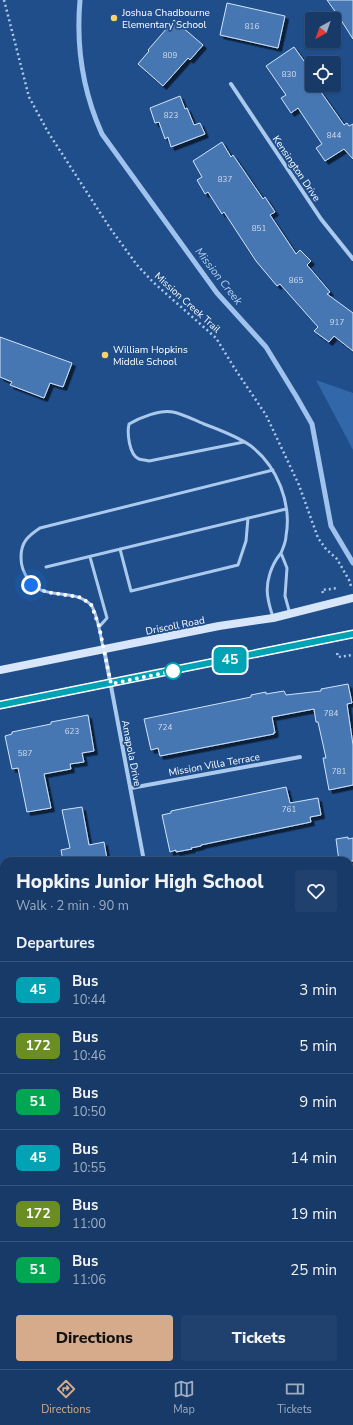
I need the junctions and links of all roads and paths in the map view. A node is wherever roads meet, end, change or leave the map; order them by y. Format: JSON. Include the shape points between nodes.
{"nodes":[{"id":1,"x":4,"y":0,"type":"edge"},
{"id":2,"x":231,"y":84,"type":"dead end"},
{"id":3,"x":353,"y":259,"type":"edge"},
{"id":4,"x":244,"y":442,"type":"junction"},
{"id":5,"x":272,"y":470,"type":"junction"},
{"id":6,"x":286,"y":509,"type":"junction"},
{"id":7,"x":248,"y":518,"type":"junction"},
{"id":8,"x":120,"y":549,"type":"junction"},
{"id":9,"x":281,"y":553,"type":"junction"},
{"id":10,"x":90,"y":557,"type":"junction"},
{"id":11,"x":46,"y":567,"type":"dead end"},
{"id":12,"x":323,"y":594,"type":"dead end"},
{"id":13,"x":353,"y":598,"type":"edge"},
{"id":14,"x":290,"y":614,"type":"junction"},
{"id":15,"x":273,"y":618,"type":"junction"},
{"id":16,"x":99,"y":626,"type":"junction"},
{"id":17,"x":353,"y":634,"type":"edge"},
{"id":18,"x":104,"y":649,"type":"junction"},
{"id":19,"x":337,"y":652,"type":"dead end"},
{"id":20,"x":353,"y":655,"type":"edge"},
{"id":21,"x":0,"y":670,"type":"edge"},
{"id":22,"x":111,"y":684,"type":"junction"},
{"id":23,"x":0,"y":705,"type":"edge"},
{"id":24,"x":300,"y":757,"type":"dead end"},
{"id":25,"x":130,"y":788,"type":"junction"},
{"id":26,"x":143,"y":857,"type":"edge"}],
"edges":[{"from":1,"to":12,"type":"path","name":"Mission Creek Trail","via":[[29,97],[66,161],[137,265],[162,291],[216,338],[266,415],[299,485],[318,538],[337,559],[351,586],[322,590]]},
{"from":2,"to":3,"type":"street","name":"Kensington Drive","via":[[321,219]]},
{"from":4,"to":4,"type":"lane","via":[[228,433],[171,412],[136,420],[129,424],[128,431],[135,456],[149,460]]},
{"from":4,"to":5,"type":"lane","via":[[251,446]]},
{"from":5,"to":6,"type":"lane","via":[[277,477]]},
{"from":5,"to":16,"type":"lane","via":[[40,528],[29,536],[21,549],[22,568],[31,585],[46,592],[79,597],[91,604]]},
{"from":6,"to":7,"type":"lane"},
{"from":6,"to":9,"type":"lane","via":[[286,536]]},
{"from":7,"to":8,"type":"lane"},
{"from":7,"to":8,"type":"lane","via":[[246,541],[238,565],[131,591]]},
{"from":8,"to":10,"type":"lane"},
{"from":9,"to":14,"type":"lane","via":[[287,568],[285,596]]},
{"from":9,"to":15,"type":"lane","via":[[275,560],[268,582],[267,597]]},
{"from":10,"to":11,"type":"lane"},
{"from":10,"to":16,"type":"lane","via":[[107,618]]},
{"from":13,"to":14,"type":"street","name":"Driscoll Road"},
{"from":14,"to":15,"type":"street","name":"Driscoll Road"},
{"from":15,"to":18,"type":"street","name":"Driscoll Road"},
{"from":16,"to":18,"type":"lane"},
{"from":17,"to":22,"type":"street"},
{"from":18,"to":21,"type":"street","name":"Driscoll Road"},
{"from":18,"to":22,"type":"street","name":"Amapola Drive"},
{"from":19,"to":20,"type":"path","via":[[338,657]]},
{"from":22,"to":23,"type":"street"},
{"from":22,"to":25,"type":"street","name":"Amapola Drive"},
{"from":24,"to":25,"type":"street","name":"Mission Villa Terrace"},
{"from":25,"to":26,"type":"street","name":"Amapola Drive"}]}
